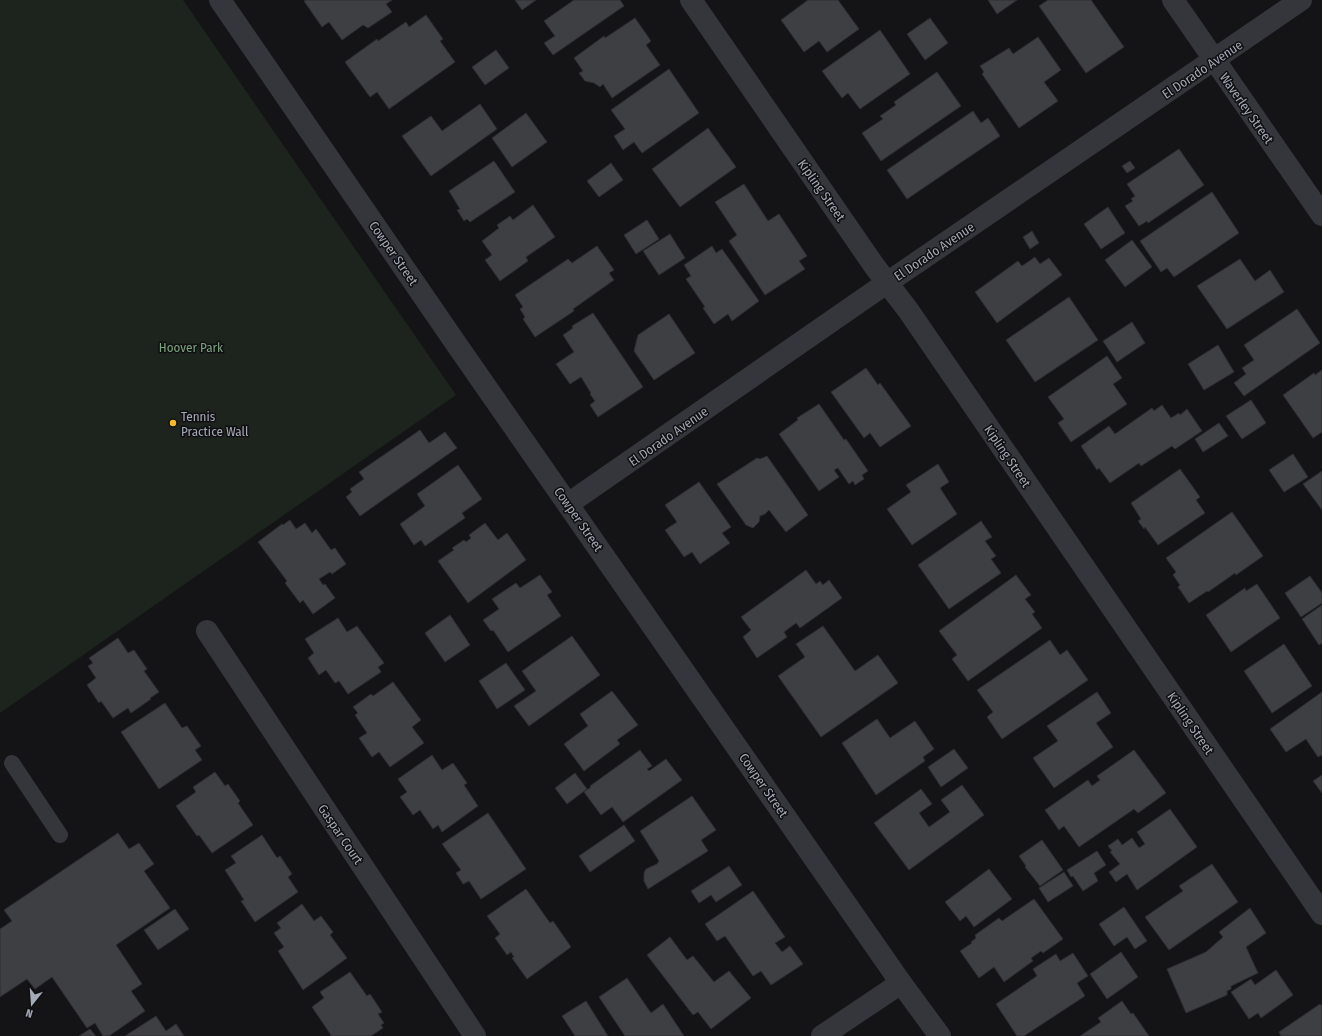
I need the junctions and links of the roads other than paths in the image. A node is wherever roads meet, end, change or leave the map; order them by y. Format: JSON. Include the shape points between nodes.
{"nodes":[{"id":1,"x":220,"y":0,"type":"edge"},
{"id":2,"x":691,"y":0,"type":"edge"},
{"id":3,"x":1173,"y":0,"type":"edge"},
{"id":4,"x":1301,"y":0,"type":"edge"},
{"id":5,"x":1214,"y":60,"type":"junction"},
{"id":6,"x":1322,"y":215,"type":"edge"},
{"id":7,"x":888,"y":284,"type":"junction"},
{"id":8,"x":568,"y":504,"type":"junction"},
{"id":9,"x":207,"y":631,"type":"dead end"},
{"id":10,"x":12,"y":763,"type":"dead end"},
{"id":11,"x":60,"y":835,"type":"dead end"},
{"id":12,"x":1322,"y":914,"type":"edge"},
{"id":13,"x":901,"y":983,"type":"junction"},
{"id":14,"x":475,"y":1036,"type":"edge"},
{"id":15,"x":822,"y":1036,"type":"edge"},
{"id":16,"x":940,"y":1036,"type":"edge"}],
"edges":[{"from":1,"to":8,"type":"street","name":"Cowper Street"},
{"from":2,"to":7,"type":"street","name":"Kipling Street"},
{"from":3,"to":5,"type":"street","name":"Waverley Street"},
{"from":4,"to":5,"type":"street","name":"El Dorado Avenue"},
{"from":5,"to":6,"type":"street","name":"Waverley Street"},
{"from":5,"to":7,"type":"street","name":"El Dorado Avenue"},
{"from":7,"to":8,"type":"street","name":"El Dorado Avenue"},
{"from":7,"to":12,"type":"street","name":"Kipling Street"},
{"from":8,"to":13,"type":"street","name":"Cowper Street"},
{"from":9,"to":14,"type":"street","name":"Gaspar Court"},
{"from":10,"to":11,"type":"lane"},
{"from":13,"to":15,"type":"street"},
{"from":13,"to":16,"type":"street","name":"Cowper Street"}]}
